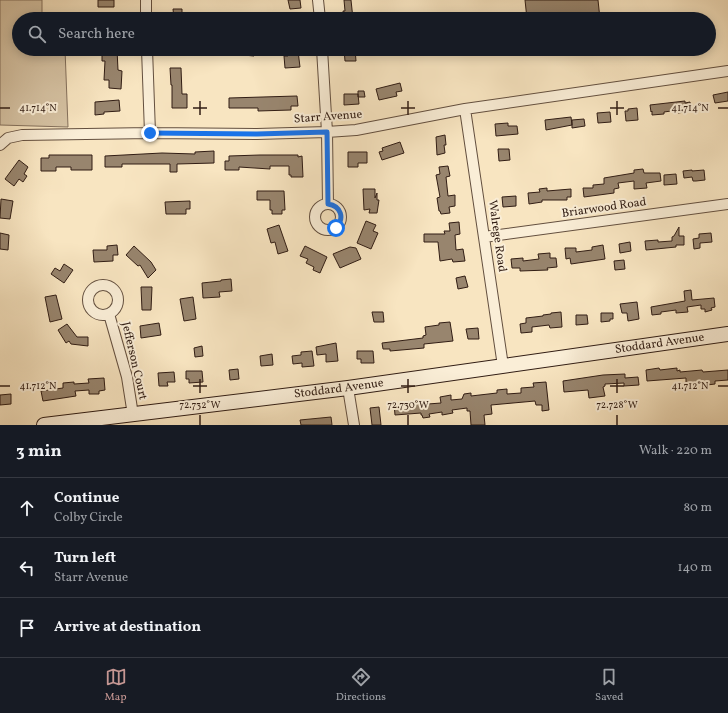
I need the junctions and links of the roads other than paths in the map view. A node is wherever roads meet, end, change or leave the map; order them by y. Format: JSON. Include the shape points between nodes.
{"nodes":[{"id":1,"x":146,"y":0,"type":"edge"},
{"id":2,"x":318,"y":0,"type":"edge"},
{"id":3,"x":146,"y":12,"type":"edge"},
{"id":4,"x":319,"y":12,"type":"edge"},
{"id":5,"x":147,"y":56,"type":"edge"},
{"id":6,"x":322,"y":56,"type":"edge"},
{"id":7,"x":728,"y":71,"type":"edge"},
{"id":8,"x":466,"y":109,"type":"junction"},
{"id":9,"x":327,"y":132,"type":"junction"},
{"id":10,"x":150,"y":133,"type":"junction"},
{"id":11,"x":0,"y":145,"type":"edge"},
{"id":12,"x":328,"y":204,"type":"dead end"},
{"id":13,"x":728,"y":204,"type":"edge"},
{"id":14,"x":484,"y":237,"type":"junction"},
{"id":15,"x":109,"y":314,"type":"dead end"},
{"id":16,"x":728,"y":334,"type":"edge"},
{"id":17,"x":503,"y":366,"type":"junction"},
{"id":18,"x":348,"y":388,"type":"junction"},
{"id":19,"x":132,"y":415,"type":"junction"},
{"id":20,"x":44,"y":425,"type":"edge"},
{"id":21,"x":354,"y":425,"type":"edge"}],
"edges":[{"from":1,"to":3,"type":"street"},
{"from":2,"to":4,"type":"street"},
{"from":5,"to":10,"type":"street"},
{"from":6,"to":9,"type":"street"},
{"from":7,"to":8,"type":"street","name":"Starr Avenue"},
{"from":8,"to":9,"type":"street","name":"Starr Avenue","via":[[356,130]]},
{"from":8,"to":14,"type":"street","name":"Walrege Road"},
{"from":9,"to":10,"type":"street","name":"Starr Avenue"},
{"from":9,"to":12,"type":"street"},
{"from":10,"to":11,"type":"street","name":"Starr Avenue","via":[[22,135],[8,138]]},
{"from":13,"to":14,"type":"street","name":"Briarwood Road"},
{"from":14,"to":17,"type":"street","name":"Walrege Road"},
{"from":15,"to":19,"type":"street","name":"Jefferson Court","via":[[127,377]]},
{"from":16,"to":17,"type":"street","name":"Stoddard Avenue"},
{"from":17,"to":18,"type":"street","name":"Stoddard Avenue"},
{"from":18,"to":19,"type":"street","name":"Stoddard Avenue"},
{"from":18,"to":21,"type":"street"},
{"from":19,"to":20,"type":"street","name":"Stoddard Avenue"}]}
